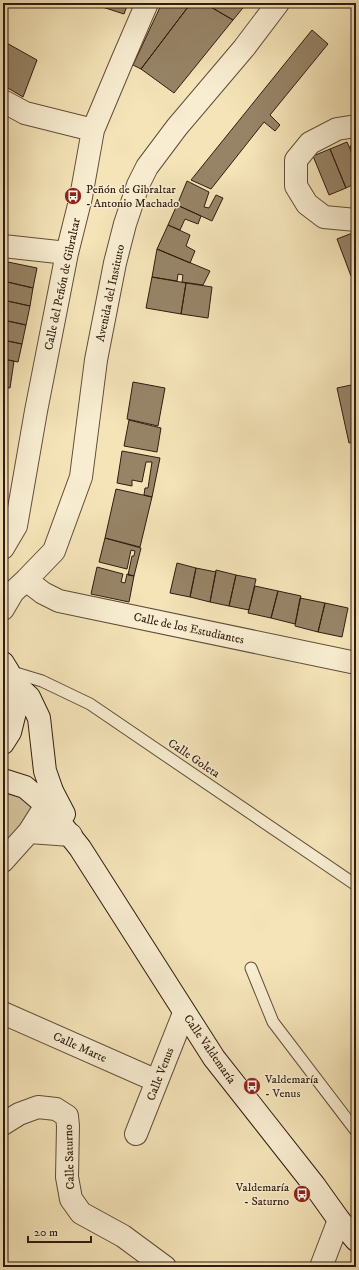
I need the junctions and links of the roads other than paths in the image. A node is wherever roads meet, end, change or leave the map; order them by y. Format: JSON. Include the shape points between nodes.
{"nodes":[{"id":1,"x":147,"y":3,"type":"edge"},
{"id":2,"x":278,"y":3,"type":"edge"},
{"id":3,"x":3,"y":101,"type":"edge"},
{"id":4,"x":356,"y":126,"type":"edge"},
{"id":5,"x":93,"y":130,"type":"junction"},
{"id":6,"x":356,"y":220,"type":"edge"},
{"id":7,"x":3,"y":246,"type":"edge"},
{"id":8,"x":66,"y":253,"type":"junction"},
{"id":9,"x":3,"y":548,"type":"edge"},
{"id":10,"x":26,"y":580,"type":"junction"},
{"id":11,"x":3,"y":609,"type":"edge"},
{"id":12,"x":356,"y":663,"type":"edge"},
{"id":13,"x":8,"y":672,"type":"edge"},
{"id":14,"x":3,"y":743,"type":"edge"},
{"id":15,"x":3,"y":780,"type":"edge"},
{"id":16,"x":49,"y":798,"type":"junction"},
{"id":17,"x":29,"y":832,"type":"junction"},
{"id":18,"x":75,"y":842,"type":"junction"},
{"id":19,"x":3,"y":861,"type":"edge"},
{"id":20,"x":356,"y":885,"type":"edge"},
{"id":21,"x":251,"y":968,"type":"dead end"},
{"id":22,"x":3,"y":1013,"type":"edge"},
{"id":23,"x":184,"y":1013,"type":"junction"},
{"id":24,"x":157,"y":1081,"type":"junction"},
{"id":25,"x":3,"y":1124,"type":"edge"},
{"id":26,"x":356,"y":1132,"type":"edge"},
{"id":27,"x":136,"y":1134,"type":"dead end"},
{"id":28,"x":351,"y":1232,"type":"edge"},
{"id":29,"x":165,"y":1267,"type":"edge"},
{"id":30,"x":321,"y":1267,"type":"edge"}],
"edges":[{"from":1,"to":5,"type":"street","name":"Calle del Peñón de Gibraltar"},
{"from":2,"to":10,"type":"street","name":"Avenida del Instituto","via":[[244,48],[177,127],[147,167],[138,185],[114,263],[96,360],[81,478],[54,550]]},
{"from":3,"to":5,"type":"street","via":[[25,113]]},
{"from":4,"to":6,"type":"street","via":[[337,129],[310,143],[296,160],[296,186],[308,204],[324,217]]},
{"from":5,"to":8,"type":"street","name":"Calle del Peñón de Gibraltar","via":[[81,197]]},
{"from":7,"to":8,"type":"street"},
{"from":8,"to":9,"type":"street","name":"Calle del Peñón de Gibraltar","via":[[16,526]]},
{"from":10,"to":11,"type":"street","name":"Avenida del Instituto","via":[[13,592]]},
{"from":10,"to":12,"type":"street","name":"Calle de los Estudiantes","via":[[59,601]]},
{"from":13,"to":14,"type":"street","via":[[16,708],[10,732]]},
{"from":13,"to":16,"type":"street","name":"Calle Valdemaría","via":[[29,697],[39,718]]},
{"from":13,"to":20,"type":"lane","name":"Calle Goleta","via":[[42,681],[90,704]]},
{"from":15,"to":16,"type":"street","name":"Calle Valdemaría"},
{"from":16,"to":17,"type":"street"},
{"from":16,"to":18,"type":"street","name":"Calle Valdemaría"},
{"from":17,"to":18,"type":"street"},
{"from":17,"to":19,"type":"street"},
{"from":18,"to":23,"type":"street","name":"Calle Valdemaría"},
{"from":21,"to":26,"type":"lane","via":[[273,1022]]},
{"from":22,"to":24,"type":"street","name":"Calle Marte"},
{"from":23,"to":24,"type":"street","name":"Calle Venus"},
{"from":23,"to":28,"type":"street","name":"Calle Valdemaría","via":[[214,1058]]},
{"from":24,"to":27,"type":"street","name":"Calle Venus"},
{"from":25,"to":29,"type":"street","name":"Calle Saturno","via":[[19,1114],[38,1107],[56,1108],[67,1116],[67,1177],[71,1199],[81,1214],[123,1236]]},
{"from":28,"to":30,"type":"street"}]}
